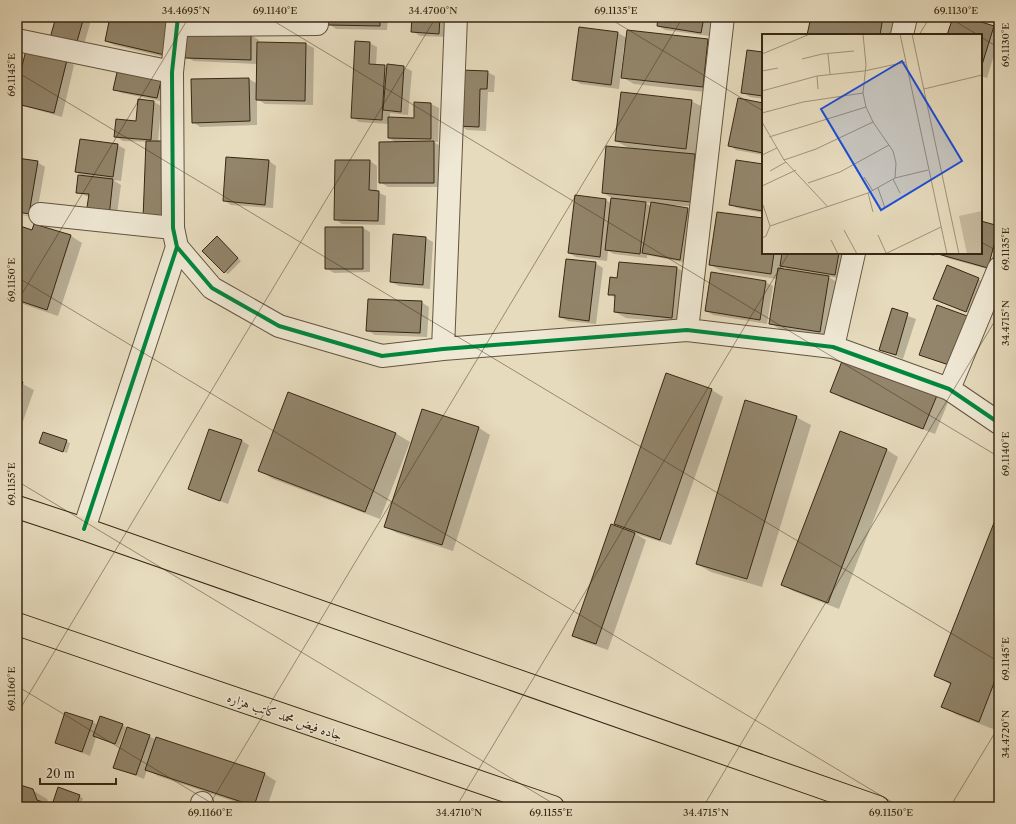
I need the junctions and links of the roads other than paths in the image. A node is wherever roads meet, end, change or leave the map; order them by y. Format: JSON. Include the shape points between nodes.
{"nodes":[{"id":1,"x":456,"y":17,"type":"edge"},
{"id":2,"x":723,"y":17,"type":"edge"},
{"id":3,"x":906,"y":17,"type":"edge"},
{"id":4,"x":178,"y":21,"type":"edge"},
{"id":5,"x":317,"y":24,"type":"dead end"},
{"id":6,"x":902,"y":34,"type":"edge"},
{"id":7,"x":17,"y":40,"type":"edge"},
{"id":8,"x":172,"y":72,"type":"junction"},
{"id":9,"x":40,"y":214,"type":"dead end"},
{"id":10,"x":175,"y":238,"type":"junction"},
{"id":11,"x":854,"y":254,"type":"edge"},
{"id":12,"x":999,"y":268,"type":"edge"},
{"id":13,"x":687,"y":330,"type":"junction"},
{"id":14,"x":832,"y":347,"type":"junction"},
{"id":15,"x":443,"y":349,"type":"junction"},
{"id":16,"x":949,"y":388,"type":"junction"},
{"id":17,"x":999,"y":423,"type":"edge"},
{"id":18,"x":17,"y":507,"type":"edge"},
{"id":19,"x":84,"y":529,"type":"junction"},
{"id":20,"x":17,"y":624,"type":"edge"},
{"id":21,"x":553,"y":807,"type":"edge"},
{"id":22,"x":878,"y":807,"type":"edge"}],
"edges":[{"from":1,"to":15,"type":"street"},
{"from":2,"to":13,"type":"street"},
{"from":3,"to":6,"type":"street"},
{"from":4,"to":5,"type":"street"},
{"from":4,"to":8,"type":"street"},
{"from":7,"to":8,"type":"street"},
{"from":8,"to":10,"type":"street"},
{"from":9,"to":10,"type":"street"},
{"from":10,"to":15,"type":"street","via":[[212,288],[279,326],[382,356]]},
{"from":10,"to":19,"type":"street"},
{"from":11,"to":14,"type":"street"},
{"from":12,"to":16,"type":"street"},
{"from":13,"to":14,"type":"street"},
{"from":13,"to":15,"type":"street"},
{"from":14,"to":16,"type":"street"},
{"from":16,"to":17,"type":"street"},
{"from":18,"to":19,"type":"main road"},
{"from":19,"to":22,"type":"main road"},
{"from":20,"to":21,"type":"main road","name":"جاده فیض محمد کاتب هزاره"}]}
